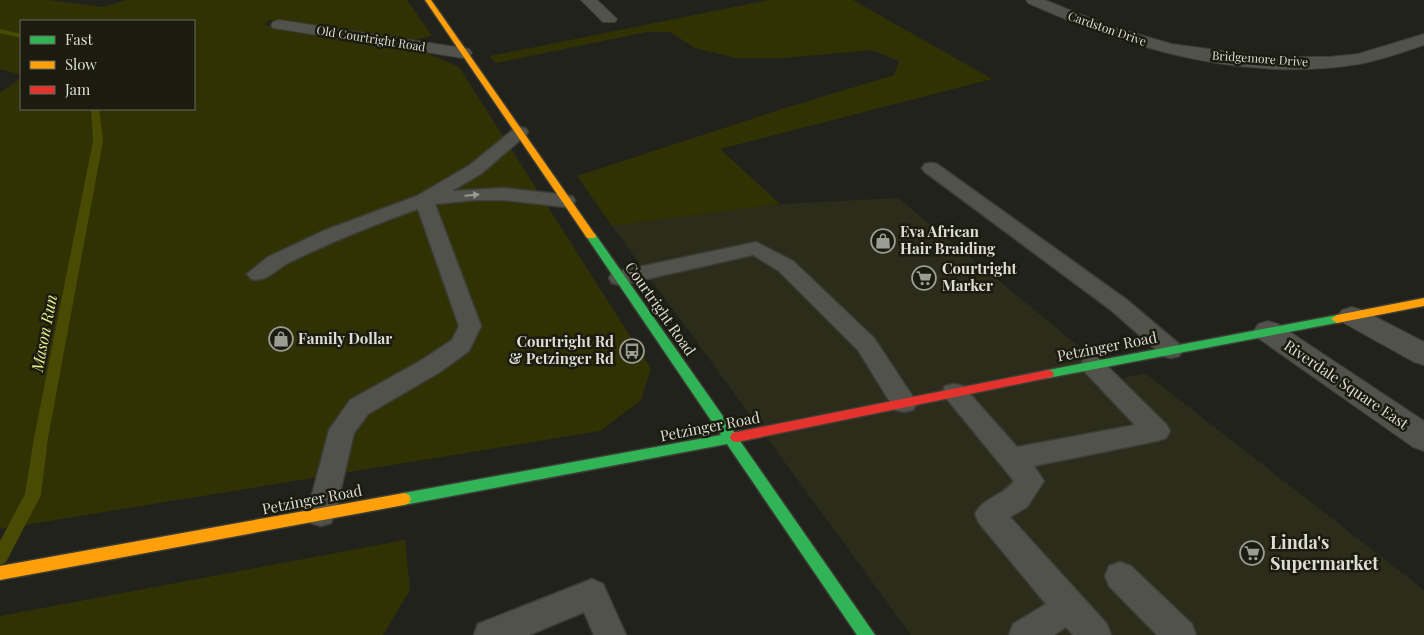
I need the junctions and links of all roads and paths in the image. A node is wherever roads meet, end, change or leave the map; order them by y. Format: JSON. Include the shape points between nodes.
{"nodes":[{"id":1,"x":428,"y":0,"type":"edge"},
{"id":2,"x":588,"y":0,"type":"edge"},
{"id":3,"x":1033,"y":0,"type":"edge"},
{"id":4,"x":609,"y":19,"type":"dead end"},
{"id":5,"x":280,"y":25,"type":"dead end"},
{"id":6,"x":1424,"y":39,"type":"edge"},
{"id":7,"x":1184,"y":51,"type":"joint"},
{"id":8,"x":464,"y":53,"type":"junction"},
{"id":9,"x":520,"y":132,"type":"junction"},
{"id":10,"x":931,"y":168,"type":"dead end"},
{"id":11,"x":424,"y":200,"type":"junction"},
{"id":12,"x":566,"y":200,"type":"junction"},
{"id":13,"x":258,"y":274,"type":"dead end"},
{"id":14,"x":620,"y":278,"type":"junction"},
{"id":15,"x":1424,"y":302,"type":"edge"},
{"id":16,"x":1352,"y":316,"type":"junction"},
{"id":17,"x":1268,"y":332,"type":"junction"},
{"id":18,"x":1171,"y":350,"type":"junction"},
{"id":19,"x":1424,"y":355,"type":"edge"},
{"id":20,"x":1092,"y":365,"type":"junction"},
{"id":21,"x":954,"y":393,"type":"junction"},
{"id":22,"x":904,"y":403,"type":"junction"},
{"id":23,"x":732,"y":438,"type":"junction"},
{"id":24,"x":1424,"y":438,"type":"edge"},
{"id":25,"x":1012,"y":459,"type":"junction"},
{"id":26,"x":321,"y":514,"type":"junction"},
{"id":27,"x":0,"y":573,"type":"edge"},
{"id":28,"x":1120,"y":576,"type":"dead end"},
{"id":29,"x":1069,"y":607,"type":"junction"},
{"id":30,"x":490,"y":635,"type":"edge"},
{"id":31,"x":610,"y":635,"type":"edge"},
{"id":32,"x":867,"y":635,"type":"edge"},
{"id":33,"x":1025,"y":635,"type":"edge"},
{"id":34,"x":1095,"y":635,"type":"edge"},
{"id":35,"x":1180,"y":635,"type":"edge"}],
"edges":[{"from":1,"to":8,"type":"street","name":"Courtright Road"},
{"from":2,"to":4,"type":"street"},
{"from":3,"to":7,"type":"street","name":"Cardston Drive","via":[[1115,34]]},
{"from":5,"to":8,"type":"street","name":"Old Courtright Road"},
{"from":6,"to":7,"type":"street","name":"Bridgemore Drive","via":[[1360,58],[1307,64],[1224,58]]},
{"from":8,"to":9,"type":"street","name":"Courtright Road"},
{"from":9,"to":11,"type":"lane","via":[[476,169]]},
{"from":9,"to":12,"type":"street","name":"Courtright Road"},
{"from":10,"to":18,"type":"lane","via":[[1119,305]]},
{"from":11,"to":12,"type":"lane","one_way":true,"via":[[476,194]]},
{"from":11,"to":13,"type":"lane","via":[[330,235]]},
{"from":11,"to":26,"type":"lane","via":[[470,326],[461,345],[359,407],[342,430]]},
{"from":12,"to":14,"type":"street","name":"Courtright Road"},
{"from":14,"to":22,"type":"lane","via":[[756,248],[786,266],[866,344]]},
{"from":14,"to":23,"type":"street","name":"Courtright Road"},
{"from":15,"to":16,"type":"street","name":"Petzinger Road"},
{"from":16,"to":17,"type":"street","name":"Petzinger Road"},
{"from":16,"to":19,"type":"street"},
{"from":17,"to":18,"type":"street","name":"Petzinger Road"},
{"from":17,"to":24,"type":"street","name":"Riverdale Square East"},
{"from":18,"to":20,"type":"street","name":"Petzinger Road"},
{"from":20,"to":21,"type":"street","name":"Petzinger Road"},
{"from":20,"to":25,"type":"lane","via":[[1157,431]]},
{"from":21,"to":22,"type":"street","name":"Petzinger Road"},
{"from":21,"to":25,"type":"lane"},
{"from":22,"to":23,"type":"street","name":"Petzinger Road"},
{"from":23,"to":26,"type":"street","name":"Petzinger Road"},
{"from":23,"to":32,"type":"street","name":"Courtright Road"},
{"from":25,"to":29,"type":"lane","via":[[1030,481],[1017,499],[989,514]]},
{"from":26,"to":27,"type":"street","name":"Petzinger Road"},
{"from":28,"to":35,"type":"lane"},
{"from":29,"to":33,"type":"lane"},
{"from":29,"to":34,"type":"lane"},
{"from":30,"to":31,"type":"lane","via":[[592,594]]}]}
